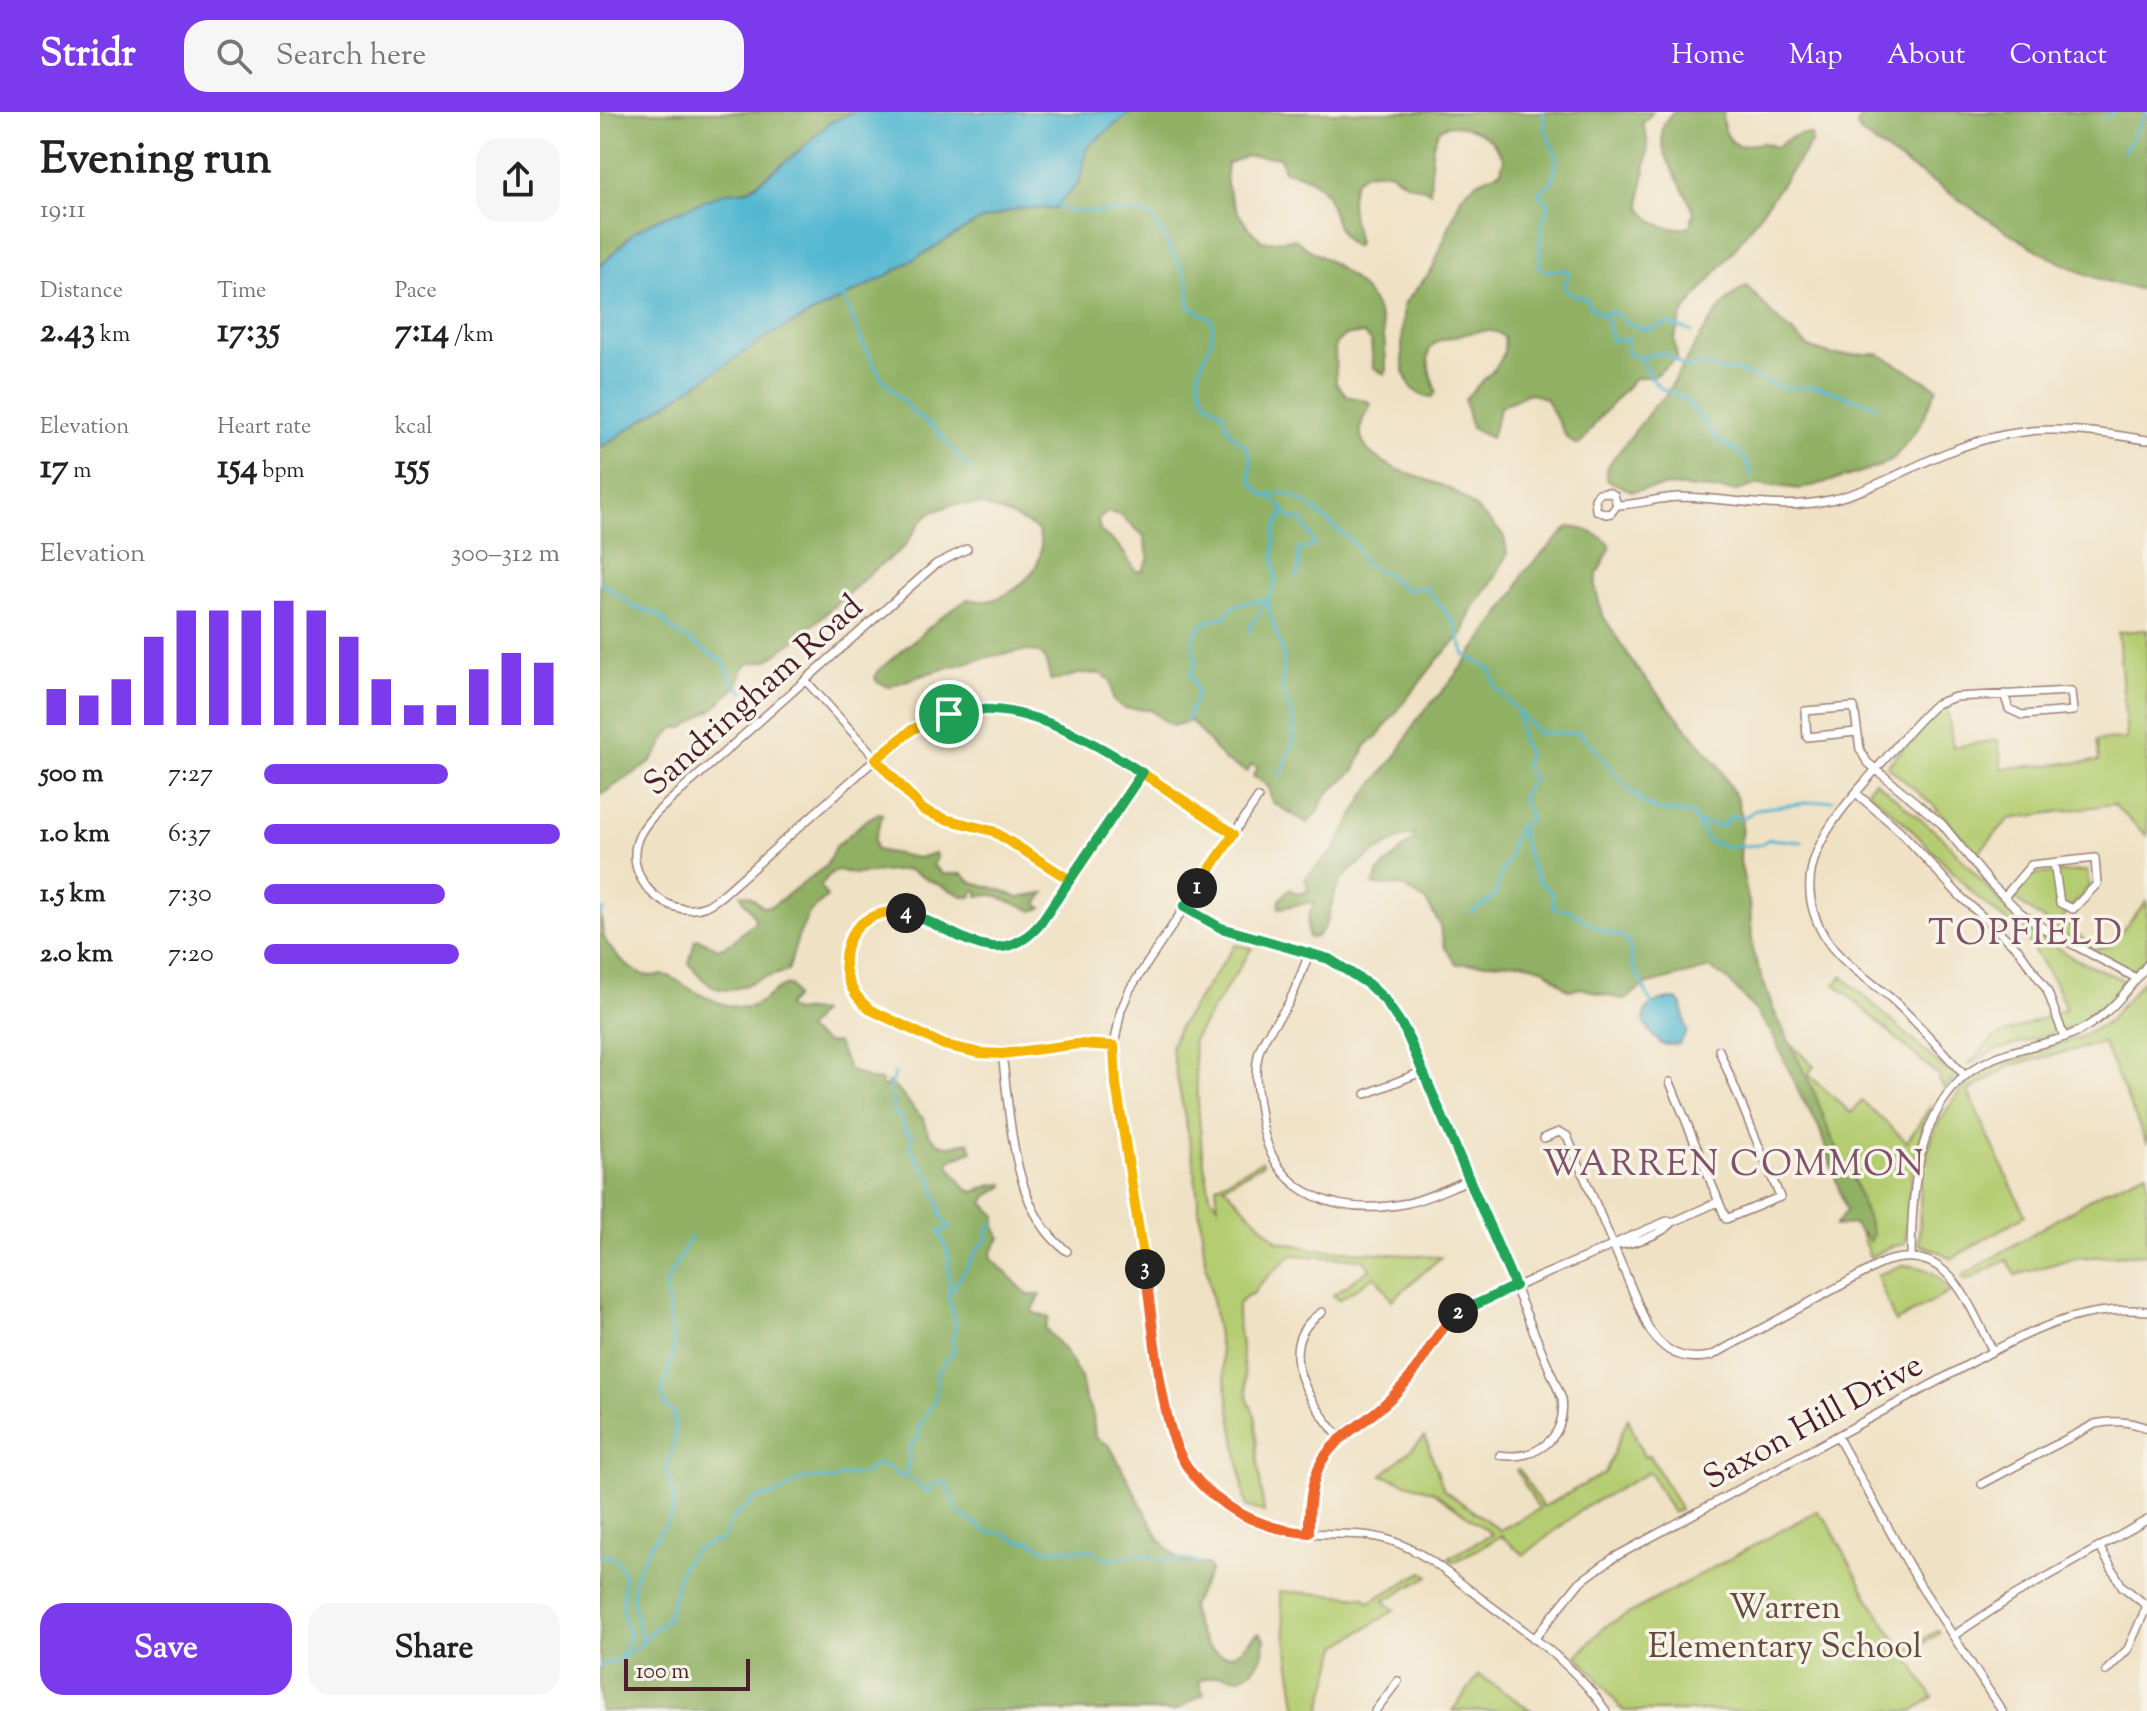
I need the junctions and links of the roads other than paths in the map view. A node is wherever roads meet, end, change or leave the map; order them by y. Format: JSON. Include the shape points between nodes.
{"nodes":[{"id":1,"x":2147,"y":440,"type":"edge"},
{"id":2,"x":1617,"y":505,"type":"dead end"},
{"id":3,"x":967,"y":549,"type":"dead end"},
{"id":4,"x":806,"y":681,"type":"junction"},
{"id":5,"x":2004,"y":694,"type":"junction"},
{"id":6,"x":1856,"y":732,"type":"junction"},
{"id":7,"x":876,"y":759,"type":"junction"},
{"id":8,"x":1877,"y":769,"type":"junction"},
{"id":9,"x":1142,"y":773,"type":"junction"},
{"id":10,"x":1856,"y":793,"type":"junction"},
{"id":11,"x":1258,"y":798,"type":"dead end"},
{"id":12,"x":1234,"y":834,"type":"junction"},
{"id":13,"x":2054,"y":863,"type":"junction"},
{"id":14,"x":1070,"y":880,"type":"junction"},
{"id":15,"x":2004,"y":897,"type":"junction"},
{"id":16,"x":1184,"y":907,"type":"junction"},
{"id":17,"x":1309,"y":953,"type":"junction"},
{"id":18,"x":2147,"y":965,"type":"edge"},
{"id":19,"x":2136,"y":978,"type":"junction"},
{"id":20,"x":2064,"y":1037,"type":"junction"},
{"id":21,"x":1114,"y":1046,"type":"junction"},
{"id":22,"x":1719,"y":1050,"type":"dead end"},
{"id":23,"x":1002,"y":1054,"type":"junction"},
{"id":24,"x":1424,"y":1071,"type":"junction"},
{"id":25,"x":1965,"y":1076,"type":"junction"},
{"id":26,"x":1670,"y":1082,"type":"dead end"},
{"id":27,"x":1366,"y":1094,"type":"dead end"},
{"id":28,"x":1544,"y":1138,"type":"dead end"},
{"id":29,"x":1471,"y":1179,"type":"junction"},
{"id":30,"x":1718,"y":1202,"type":"junction"},
{"id":31,"x":1614,"y":1245,"type":"junction"},
{"id":32,"x":1067,"y":1251,"type":"dead end"},
{"id":33,"x":1911,"y":1256,"type":"junction"},
{"id":34,"x":1515,"y":1286,"type":"junction"},
{"id":35,"x":2147,"y":1311,"type":"edge"},
{"id":36,"x":1322,"y":1312,"type":"dead end"},
{"id":37,"x":1993,"y":1351,"type":"junction"},
{"id":38,"x":2147,"y":1428,"type":"edge"},
{"id":39,"x":1837,"y":1436,"type":"junction"},
{"id":40,"x":1340,"y":1438,"type":"junction"},
{"id":41,"x":1500,"y":1455,"type":"dead end"},
{"id":42,"x":1982,"y":1484,"type":"dead end"},
{"id":43,"x":2147,"y":1520,"type":"edge"},
{"id":44,"x":1309,"y":1533,"type":"junction"},
{"id":45,"x":2100,"y":1548,"type":"junction"},
{"id":46,"x":2147,"y":1606,"type":"edge"},
{"id":47,"x":1953,"y":1636,"type":"junction"},
{"id":48,"x":1534,"y":1639,"type":"junction"},
{"id":49,"x":2106,"y":1671,"type":"dead end"},
{"id":50,"x":1398,"y":1681,"type":"dead end"},
{"id":51,"x":1375,"y":1711,"type":"edge"},
{"id":52,"x":1606,"y":1711,"type":"edge"},
{"id":53,"x":2002,"y":1711,"type":"edge"}],
"edges":[{"from":1,"to":2,"type":"street","via":[[2038,429],[1984,439],[1829,501],[1776,507],[1676,497]]},
{"from":3,"to":4,"type":"street","name":"Sandringham Road","via":[[936,564]]},
{"from":4,"to":7,"type":"street"},
{"from":4,"to":7,"type":"street","name":"Sandringham Road","via":[[647,823],[635,857],[647,889],[670,906],[705,906]]},
{"from":5,"to":5,"type":"street","via":[[2071,691],[2073,711],[2022,715],[2009,709]]},
{"from":5,"to":8,"type":"street","via":[[1955,697],[1936,704]]},
{"from":6,"to":6,"type":"street","via":[[1854,707],[1805,711],[1807,737]]},
{"from":6,"to":8,"type":"street","via":[[1862,755]]},
{"from":7,"to":9,"type":"street","name":"Sandringham Road","via":[[930,720],[993,710],[1038,720]]},
{"from":7,"to":14,"type":"street","via":[[923,810],[993,831]]},
{"from":8,"to":10,"type":"street"},
{"from":8,"to":15,"type":"street","via":[[1942,824]]},
{"from":9,"to":12,"type":"street","name":"Sandringham Road"},
{"from":9,"to":14,"type":"street"},
{"from":10,"to":20,"type":"street","via":[[2018,949],[2047,990]]},
{"from":10,"to":25,"type":"street","via":[[1817,848],[1811,887],[1819,925],[1836,951],[1906,1012]]},
{"from":11,"to":12,"type":"street"},
{"from":12,"to":16,"type":"street"},
{"from":13,"to":13,"type":"street","via":[[2095,858],[2097,884],[2073,909],[2060,903]]},
{"from":13,"to":15,"type":"street","via":[[2031,865]]},
{"from":14,"to":23,"type":"street","via":[[1032,933],[1013,946],[975,944],[916,915],[893,911],[860,925],[847,947],[847,982],[871,1010],[944,1045]]},
{"from":15,"to":19,"type":"street","via":[[2046,930]]},
{"from":16,"to":17,"type":"street","via":[[1221,928]]},
{"from":16,"to":21,"type":"street","via":[[1130,989]]},
{"from":17,"to":24,"type":"street","via":[[1355,974],[1384,999]]},
{"from":17,"to":29,"type":"street","via":[[1294,992],[1258,1055],[1262,1121],[1275,1164],[1310,1194],[1350,1205],[1408,1203]]},
{"from":18,"to":19,"type":"street"},
{"from":19,"to":20,"type":"street","via":[[2098,1020]]},
{"from":20,"to":25,"type":"street","via":[[1993,1058]]},
{"from":21,"to":23,"type":"street","via":[[1078,1044]]},
{"from":21,"to":44,"type":"street","via":[[1172,1435],[1190,1470],[1228,1508],[1265,1526]]},
{"from":22,"to":30,"type":"street","via":[[1780,1197],[1726,1219]]},
{"from":23,"to":32,"type":"street","via":[[1024,1189],[1044,1228]]},
{"from":24,"to":27,"type":"street"},
{"from":24,"to":29,"type":"street"},
{"from":25,"to":33,"type":"street","via":[[1937,1114],[1920,1152]]},
{"from":26,"to":30,"type":"street"},
{"from":28,"to":31,"type":"street","via":[[1559,1132],[1567,1136]]},
{"from":29,"to":34,"type":"street"},
{"from":30,"to":31,"type":"street"},
{"from":31,"to":33,"type":"street","via":[[1653,1336],[1687,1359],[1725,1350],[1884,1262]]},
{"from":31,"to":34,"type":"street"},
{"from":33,"to":37,"type":"street","via":[[1945,1270]]},
{"from":34,"to":40,"type":"street","via":[[1452,1318],[1405,1384]]},
{"from":34,"to":41,"type":"street","via":[[1562,1399],[1563,1418],[1555,1435],[1534,1451]]},
{"from":35,"to":37,"type":"street","name":"Saxon Hill Drive","via":[[2068,1317]]},
{"from":36,"to":40,"type":"street","via":[[1305,1326],[1298,1352],[1309,1398]]},
{"from":37,"to":39,"type":"street","name":"Saxon Hill Drive"},
{"from":38,"to":42,"type":"street","via":[[2128,1422],[2095,1424]]},
{"from":39,"to":47,"type":"street"},
{"from":39,"to":48,"type":"street","name":"Saxon Hill Drive","via":[[1595,1570]]},
{"from":40,"to":44,"type":"street","via":[[1321,1459],[1311,1486]]},
{"from":43,"to":45,"type":"street"},
{"from":44,"to":48,"type":"street","via":[[1374,1536],[1415,1551]]},
{"from":45,"to":46,"type":"street","via":[[2122,1586]]},
{"from":45,"to":47,"type":"street"},
{"from":46,"to":49,"type":"street","via":[[2128,1649]]},
{"from":47,"to":53,"type":"street"},
{"from":48,"to":52,"type":"street","via":[[1568,1667]]},
{"from":50,"to":51,"type":"street"}]}
